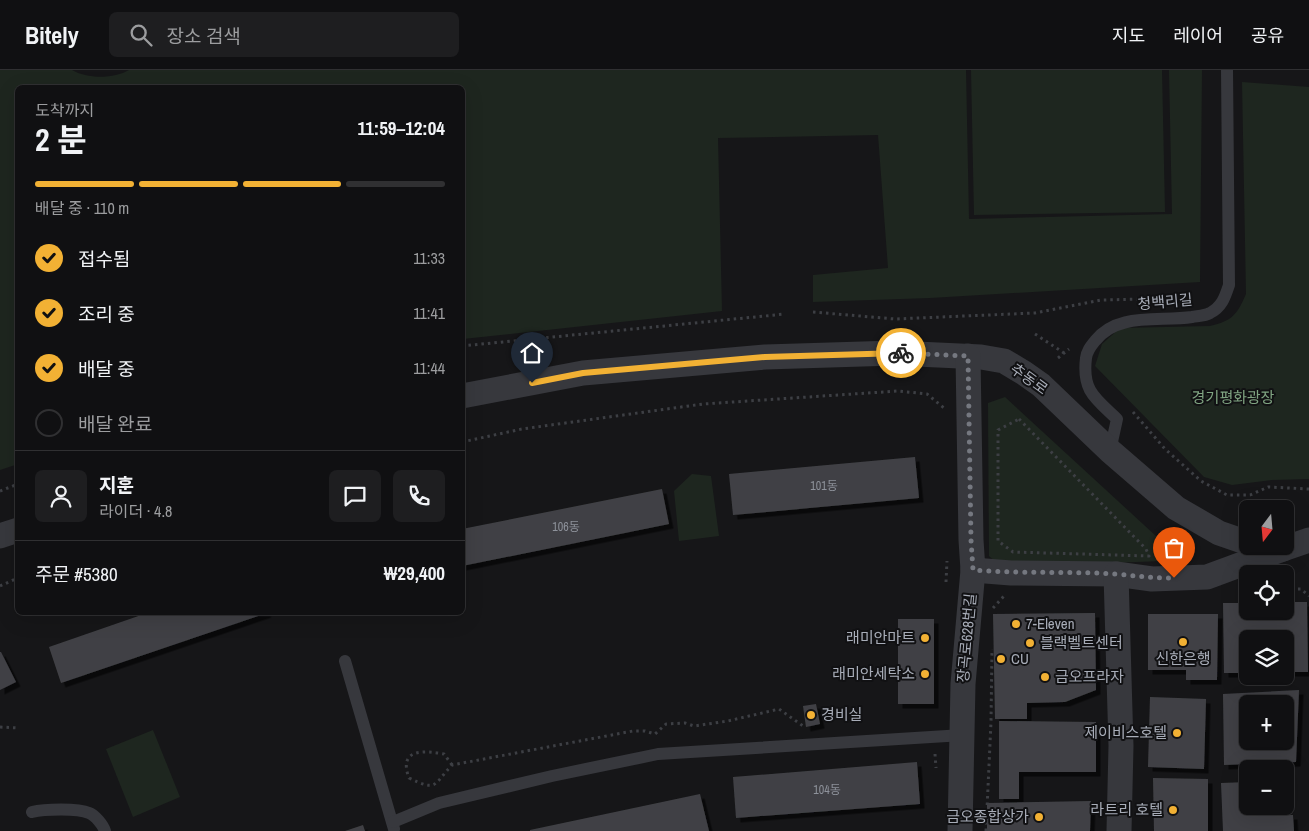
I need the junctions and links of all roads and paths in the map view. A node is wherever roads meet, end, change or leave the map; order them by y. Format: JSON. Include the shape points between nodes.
{"nodes":[{"id":1,"x":1227,"y":70,"type":"edge"},
{"id":2,"x":1197,"y":298,"type":"dead end"},
{"id":3,"x":813,"y":312,"type":"dead end"},
{"id":4,"x":785,"y":314,"type":"dead end"},
{"id":5,"x":1035,"y":334,"type":"dead end"},
{"id":6,"x":465,"y":346,"type":"edge"},
{"id":7,"x":1074,"y":346,"type":"dead end"},
{"id":8,"x":1064,"y":353,"type":"junction"},
{"id":9,"x":968,"y":356,"type":"junction"},
{"id":10,"x":1058,"y":358,"type":"dead end"},
{"id":11,"x":465,"y":395,"type":"edge"},
{"id":12,"x":1131,"y":410,"type":"dead end"},
{"id":13,"x":945,"y":415,"type":"dead end"},
{"id":14,"x":465,"y":441,"type":"edge"},
{"id":15,"x":1110,"y":450,"type":"junction"},
{"id":16,"x":15,"y":485,"type":"edge"},
{"id":17,"x":1309,"y":489,"type":"edge"},
{"id":18,"x":0,"y":491,"type":"edge"},
{"id":19,"x":15,"y":531,"type":"edge"},
{"id":20,"x":0,"y":536,"type":"edge"},
{"id":21,"x":1239,"y":540,"type":"edge"},
{"id":22,"x":1309,"y":540,"type":"edge"},
{"id":23,"x":998,"y":541,"type":"joint"},
{"id":24,"x":1294,"y":545,"type":"edge"},
{"id":25,"x":1266,"y":555,"type":"edge"},
{"id":26,"x":947,"y":559,"type":"dead end"},
{"id":27,"x":973,"y":570,"type":"junction"},
{"id":28,"x":1116,"y":574,"type":"junction"},
{"id":29,"x":15,"y":579,"type":"edge"},
{"id":30,"x":0,"y":586,"type":"edge"},
{"id":31,"x":946,"y":586,"type":"dead end"},
{"id":32,"x":1294,"y":589,"type":"edge"},
{"id":33,"x":1006,"y":595,"type":"dead end"},
{"id":34,"x":1309,"y":596,"type":"edge"},
{"id":35,"x":992,"y":610,"type":"dead end"},
{"id":36,"x":992,"y":647,"type":"dead end"},
{"id":37,"x":345,"y":662,"type":"dead end"},
{"id":38,"x":802,"y":726,"type":"dead end"},
{"id":39,"x":0,"y":727,"type":"edge"},
{"id":40,"x":19,"y":728,"type":"dead end"},
{"id":41,"x":963,"y":735,"type":"junction"},
{"id":42,"x":452,"y":765,"type":"junction"},
{"id":43,"x":32,"y":812,"type":"dead end"},
{"id":44,"x":394,"y":827,"type":"edge"},
{"id":45,"x":105,"y":831,"type":"edge"},
{"id":46,"x":960,"y":831,"type":"edge"},
{"id":47,"x":986,"y":831,"type":"edge"},
{"id":48,"x":1119,"y":831,"type":"edge"}],
"edges":[{"from":1,"to":15,"type":"lane","name":"청백리길","via":[[1229,285],[1222,304],[1210,314],[1123,322],[1102,332],[1087,351],[1084,373],[1088,386],[1117,419]]},
{"from":2,"to":3,"type":"path","via":[[1101,300],[1035,313],[895,319]]},
{"from":4,"to":6,"type":"path"},
{"from":5,"to":8,"type":"path"},
{"from":7,"to":8,"type":"path"},
{"from":8,"to":10,"type":"path"},
{"from":9,"to":11,"type":"street","name":"추동로","via":[[895,353],[765,357],[583,373]]},
{"from":9,"to":15,"type":"street","name":"추동로","via":[[1004,361],[1024,373]]},
{"from":9,"to":27,"type":"street","name":"장곡로628번길"},
{"from":12,"to":17,"type":"path","via":[[1165,449],[1201,481],[1227,495],[1250,495],[1268,487]]},
{"from":13,"to":14,"type":"path","via":[[944,408],[927,394],[898,391],[703,404],[522,429]]},
{"from":15,"to":21,"type":"street","name":"추동로","via":[[1176,508],[1218,533]]},
{"from":16,"to":18,"type":"path"},
{"from":19,"to":20,"type":"street"},
{"from":22,"to":24,"type":"street"},
{"from":23,"to":23,"type":"path","via":[[1013,552],[1149,556],[1019,420],[998,430]]},
{"from":25,"to":28,"type":"street","via":[[1207,577],[1152,578]]},
{"from":26,"to":31,"type":"path"},
{"from":27,"to":28,"type":"street"},
{"from":27,"to":41,"type":"street","name":"장곡로628번길","via":[[963,684]]},
{"from":28,"to":48,"type":"street","via":[[1121,746]]},
{"from":29,"to":30,"type":"path"},
{"from":32,"to":34,"type":"path","via":[[1301,589]]},
{"from":33,"to":35,"type":"path"},
{"from":36,"to":47,"type":"path"},
{"from":37,"to":44,"type":"lane"},
{"from":38,"to":42,"type":"path","via":[[779,709],[694,726],[666,724],[655,734],[633,731]]},
{"from":39,"to":40,"type":"path"},
{"from":41,"to":44,"type":"lane","via":[[658,754],[439,802]]},
{"from":41,"to":46,"type":"street","name":"장곡로628번길"},
{"from":42,"to":42,"type":"path","via":[[436,784],[427,786],[409,778],[406,769],[406,761],[421,751],[444,754]]},
{"from":43,"to":45,"type":"lane","via":[[50,809],[89,813]]}]}
